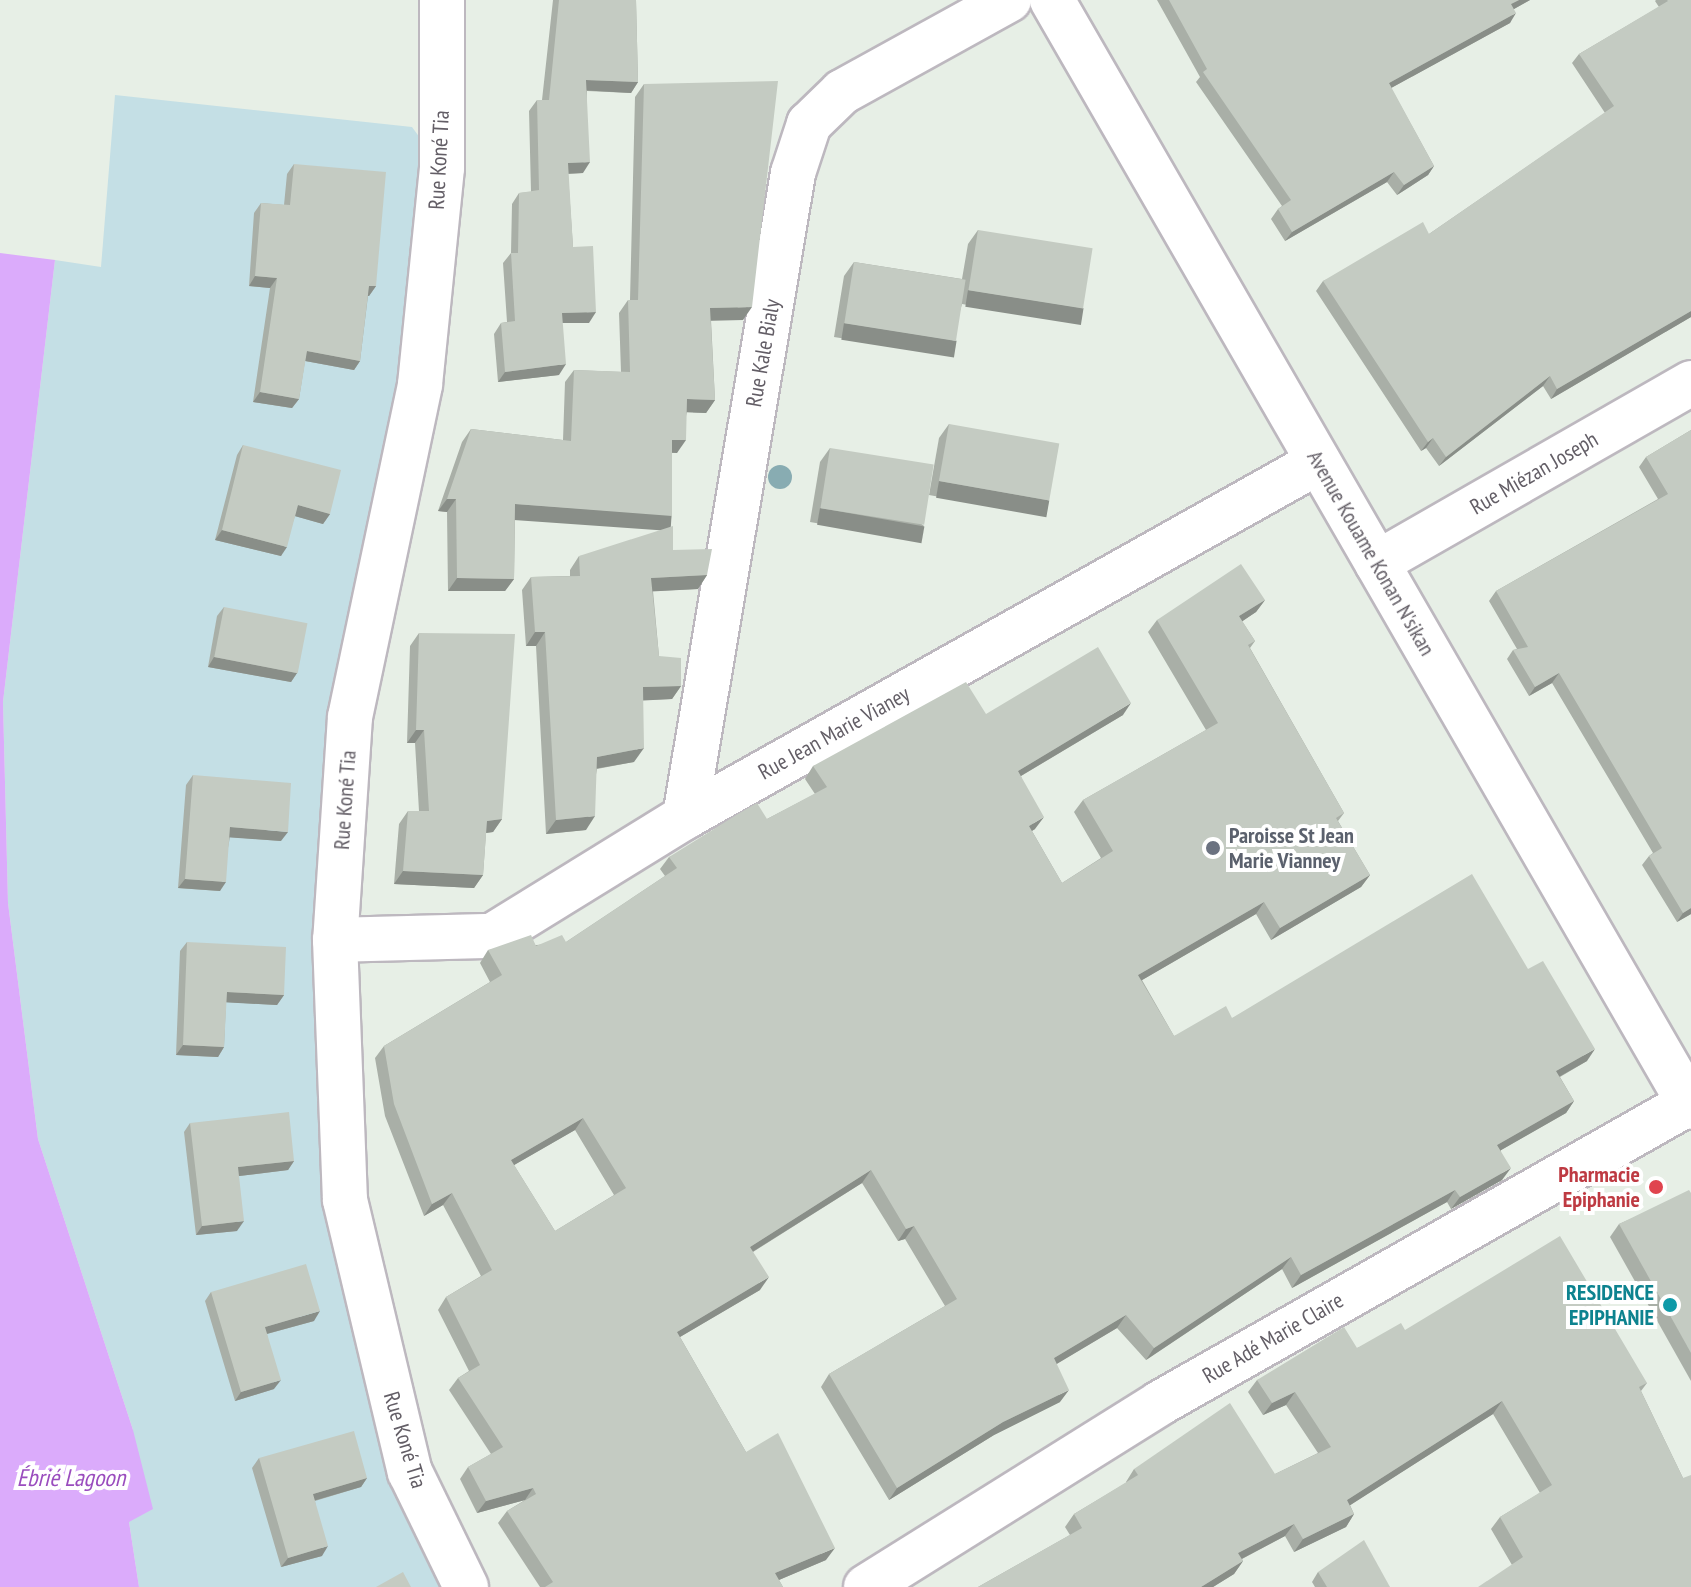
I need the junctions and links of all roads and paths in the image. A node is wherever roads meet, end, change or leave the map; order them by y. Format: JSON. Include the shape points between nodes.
{"nodes":[{"id":1,"x":442,"y":0,"type":"edge"},
{"id":2,"x":1009,"y":0,"type":"edge"},
{"id":3,"x":1052,"y":0,"type":"edge"},
{"id":4,"x":1691,"y":383,"type":"edge"},
{"id":5,"x":1318,"y":462,"type":"junction"},
{"id":6,"x":1377,"y":563,"type":"junction"},
{"id":7,"x":685,"y":817,"type":"junction"},
{"id":8,"x":335,"y":940,"type":"junction"},
{"id":9,"x":1690,"y":1105,"type":"edge"},
{"id":10,"x":874,"y":1585,"type":"edge"},
{"id":11,"x":466,"y":1587,"type":"edge"}],
"edges":[{"from":1,"to":8,"type":"street","name":"Rue Koné Tia","via":[[442,168],[420,385],[350,717]]},
{"from":2,"to":7,"type":"street","name":"Rue Kale Bialy","via":[[842,92],[809,124],[793,173]]},
{"from":3,"to":5,"type":"street","name":"Avenue Kouame Konan N'sikan"},
{"from":4,"to":6,"type":"street","name":"Rue Miézan Joseph"},
{"from":5,"to":6,"type":"street","name":"Avenue Kouame Konan N'sikan"},
{"from":5,"to":7,"type":"street","name":"Rue Jean Marie Vianey"},
{"from":6,"to":9,"type":"street","name":"Avenue Kouame Konan N'sikan"},
{"from":7,"to":8,"type":"street","name":"Rue Jean Marie Vianey","via":[[492,936]]},
{"from":8,"to":11,"type":"street","name":"Rue Koné Tia","via":[[345,1200],[410,1472]]},
{"from":9,"to":10,"type":"street","name":"Rue Adé Marie Claire","via":[[1160,1403]]}]}
